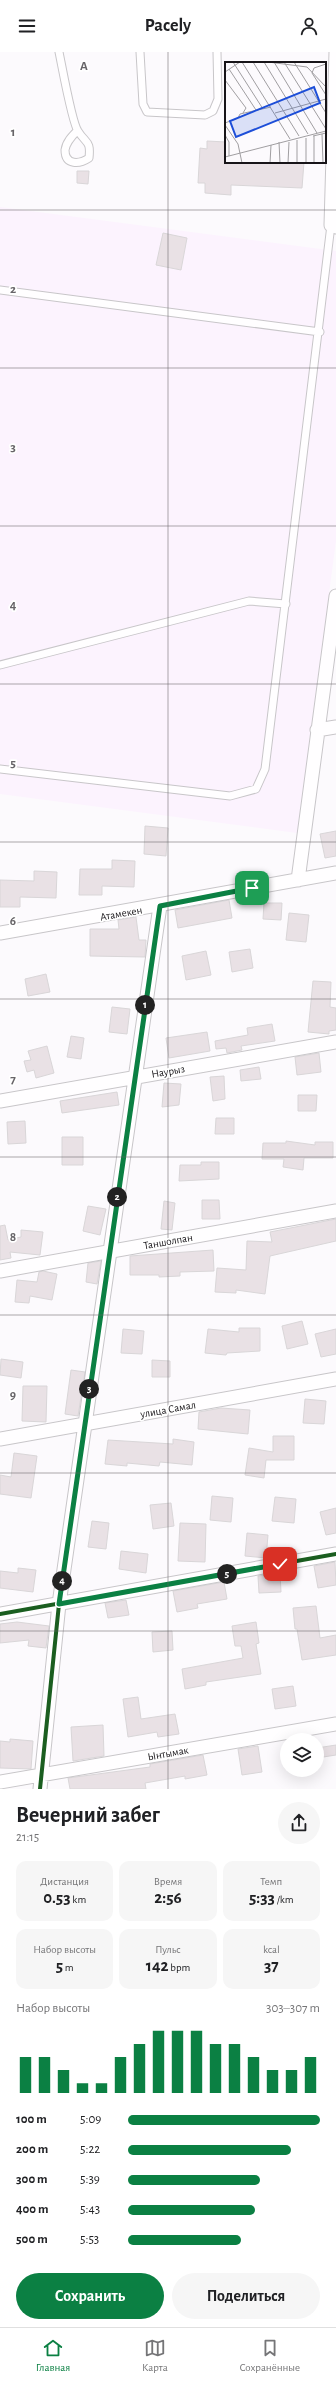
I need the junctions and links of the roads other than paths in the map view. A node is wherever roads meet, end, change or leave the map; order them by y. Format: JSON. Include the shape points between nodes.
{"nodes":[{"id":1,"x":59,"y":52,"type":"edge"},
{"id":2,"x":140,"y":52,"type":"edge"},
{"id":3,"x":216,"y":52,"type":"edge"},
{"id":4,"x":336,"y":52,"type":"edge"},
{"id":5,"x":77,"y":131,"type":"junction"},
{"id":6,"x":334,"y":202,"type":"edge"},
{"id":7,"x":334,"y":226,"type":"edge"},
{"id":8,"x":0,"y":290,"type":"edge"},
{"id":9,"x":320,"y":332,"type":"junction"},
{"id":10,"x":336,"y":596,"type":"edge"},
{"id":11,"x":286,"y":604,"type":"junction"},
{"id":12,"x":0,"y":665,"type":"edge"},
{"id":13,"x":336,"y":726,"type":"edge"},
{"id":14,"x":317,"y":730,"type":"junction"},
{"id":15,"x":0,"y":768,"type":"edge"},
{"id":16,"x":336,"y":873,"type":"edge"},
{"id":17,"x":298,"y":880,"type":"junction"},
{"id":18,"x":160,"y":906,"type":"junction"},
{"id":19,"x":0,"y":933,"type":"edge"},
{"id":20,"x":336,"y":1042,"type":"edge"},
{"id":21,"x":134,"y":1077,"type":"junction"},
{"id":22,"x":0,"y":1101,"type":"edge"},
{"id":23,"x":336,"y":1211,"type":"edge"},
{"id":24,"x":109,"y":1252,"type":"junction"},
{"id":25,"x":0,"y":1272,"type":"edge"},
{"id":26,"x":336,"y":1379,"type":"edge"},
{"id":27,"x":84,"y":1424,"type":"junction"},
{"id":28,"x":0,"y":1439,"type":"edge"},
{"id":29,"x":336,"y":1554,"type":"edge"},
{"id":30,"x":59,"y":1604,"type":"junction"},
{"id":31,"x":0,"y":1614,"type":"edge"},
{"id":32,"x":336,"y":1724,"type":"edge"},
{"id":33,"x":42,"y":1775,"type":"junction"},
{"id":34,"x":0,"y":1782,"type":"edge"},
{"id":35,"x":40,"y":1789,"type":"edge"}],
"edges":[{"from":1,"to":5,"type":"lane"},
{"from":2,"to":3,"type":"lane","via":[[143,104],[147,112],[205,115],[213,111],[218,99]]},
{"from":4,"to":6,"type":"street"},
{"from":5,"to":5,"type":"lane","via":[[69,140],[65,151],[68,160],[75,164],[89,158],[90,148],[88,141]]},
{"from":6,"to":7,"type":"street"},
{"from":7,"to":9,"type":"lane"},
{"from":8,"to":9,"type":"lane"},
{"from":9,"to":11,"type":"lane"},
{"from":10,"to":14,"type":"street"},
{"from":11,"to":12,"type":"lane","via":[[249,602]]},
{"from":11,"to":15,"type":"lane","via":[[265,768],[256,789],[230,796]]},
{"from":13,"to":14,"type":"street"},
{"from":14,"to":17,"type":"street"},
{"from":16,"to":17,"type":"street","name":"Атамекен"},
{"from":17,"to":18,"type":"street","name":"Атамекен"},
{"from":18,"to":19,"type":"street","name":"Атамекен"},
{"from":18,"to":21,"type":"street"},
{"from":20,"to":21,"type":"street","name":"Наурыз"},
{"from":21,"to":22,"type":"street","name":"Наурыз"},
{"from":21,"to":24,"type":"street"},
{"from":23,"to":24,"type":"street","name":"Таншолпан"},
{"from":24,"to":25,"type":"street","name":"Таншолпан"},
{"from":24,"to":27,"type":"street"},
{"from":26,"to":27,"type":"street","name":"улица Самал"},
{"from":27,"to":28,"type":"street","name":"улица Самал"},
{"from":27,"to":30,"type":"street"},
{"from":29,"to":30,"type":"street"},
{"from":30,"to":31,"type":"street"},
{"from":30,"to":33,"type":"street"},
{"from":32,"to":33,"type":"street","name":"Ынтымак"},
{"from":33,"to":34,"type":"street","name":"Ынтымак"},
{"from":33,"to":35,"type":"street"}]}
